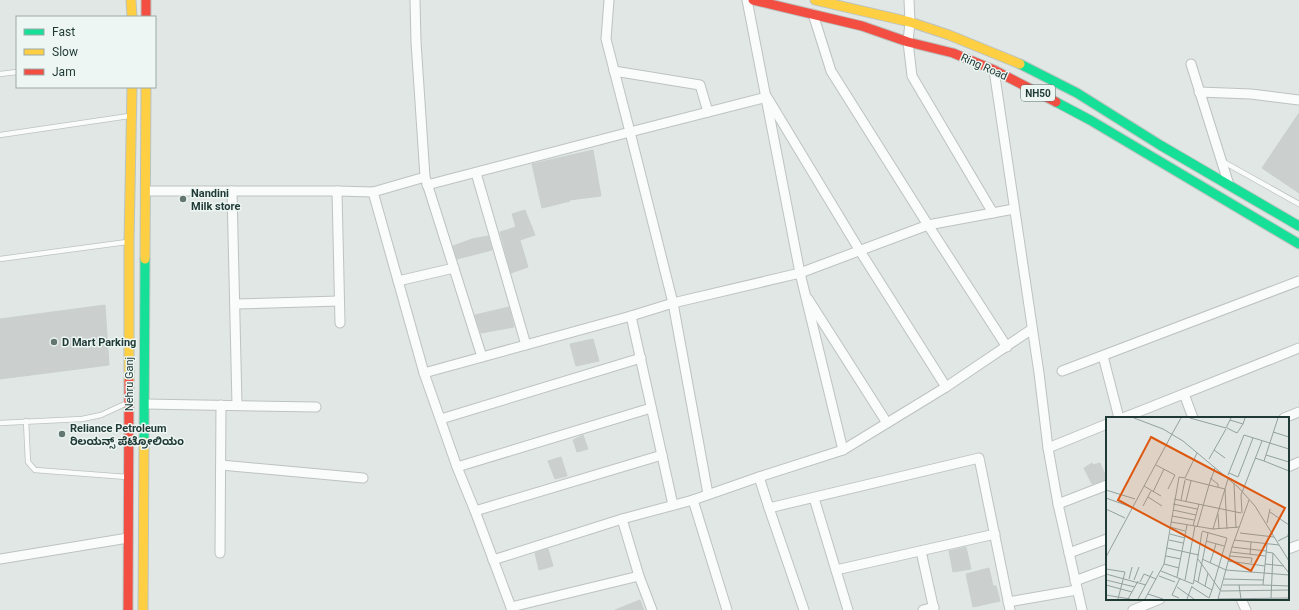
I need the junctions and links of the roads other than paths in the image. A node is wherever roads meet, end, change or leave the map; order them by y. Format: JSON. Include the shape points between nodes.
{"nodes":[{"id":1,"x":131,"y":0,"type":"edge"},
{"id":2,"x":146,"y":0,"type":"edge"},
{"id":3,"x":415,"y":0,"type":"edge"},
{"id":4,"x":609,"y":0,"type":"edge"},
{"id":5,"x":748,"y":0,"type":"edge"},
{"id":6,"x":753,"y":0,"type":"edge"},
{"id":7,"x":815,"y":0,"type":"edge"},
{"id":8,"x":910,"y":0,"type":"edge"},
{"id":9,"x":813,"y":14,"type":"junction"},
{"id":10,"x":132,"y":16,"type":"edge"},
{"id":11,"x":146,"y":16,"type":"edge"},
{"id":12,"x":910,"y":22,"type":"junction"},
{"id":13,"x":908,"y":42,"type":"junction"},
{"id":14,"x":1191,"y":64,"type":"dead end"},
{"id":15,"x":994,"y":70,"type":"junction"},
{"id":16,"x":614,"y":71,"type":"junction"},
{"id":17,"x":16,"y":72,"type":"edge"},
{"id":18,"x":0,"y":74,"type":"edge"},
{"id":19,"x":132,"y":88,"type":"edge"},
{"id":20,"x":146,"y":88,"type":"edge"},
{"id":21,"x":1199,"y":92,"type":"junction"},
{"id":22,"x":767,"y":97,"type":"junction"},
{"id":23,"x":1299,"y":100,"type":"edge"},
{"id":24,"x":708,"y":112,"type":"junction"},
{"id":25,"x":131,"y":116,"type":"junction"},
{"id":26,"x":630,"y":132,"type":"junction"},
{"id":27,"x":0,"y":135,"type":"edge"},
{"id":28,"x":1221,"y":160,"type":"junction"},
{"id":29,"x":476,"y":173,"type":"junction"},
{"id":30,"x":426,"y":181,"type":"junction"},
{"id":31,"x":1229,"y":186,"type":"junction"},
{"id":32,"x":146,"y":191,"type":"junction"},
{"id":33,"x":232,"y":191,"type":"junction"},
{"id":34,"x":337,"y":191,"type":"junction"},
{"id":35,"x":373,"y":192,"type":"junction"},
{"id":36,"x":1299,"y":204,"type":"edge"},
{"id":37,"x":1014,"y":209,"type":"junction"},
{"id":38,"x":993,"y":213,"type":"junction"},
{"id":39,"x":928,"y":225,"type":"junction"},
{"id":40,"x":1299,"y":226,"type":"edge"},
{"id":41,"x":129,"y":242,"type":"junction"},
{"id":42,"x":1299,"y":244,"type":"edge"},
{"id":43,"x":860,"y":252,"type":"junction"},
{"id":44,"x":0,"y":260,"type":"edge"},
{"id":45,"x":454,"y":268,"type":"junction"},
{"id":46,"x":800,"y":273,"type":"junction"},
{"id":47,"x":398,"y":281,"type":"junction"},
{"id":48,"x":1299,"y":281,"type":"edge"},
{"id":49,"x":805,"y":293,"type":"junction"},
{"id":50,"x":339,"y":301,"type":"junction"},
{"id":51,"x":673,"y":303,"type":"junction"},
{"id":52,"x":235,"y":304,"type":"junction"},
{"id":53,"x":631,"y":316,"type":"junction"},
{"id":54,"x":340,"y":323,"type":"dead end"},
{"id":55,"x":1032,"y":329,"type":"junction"},
{"id":56,"x":526,"y":345,"type":"junction"},
{"id":57,"x":1007,"y":347,"type":"junction"},
{"id":58,"x":1299,"y":348,"type":"edge"},
{"id":59,"x":1103,"y":356,"type":"junction"},
{"id":60,"x":482,"y":357,"type":"junction"},
{"id":61,"x":641,"y":358,"type":"junction"},
{"id":62,"x":1062,"y":371,"type":"dead end"},
{"id":63,"x":424,"y":373,"type":"junction"},
{"id":64,"x":946,"y":386,"type":"junction"},
{"id":65,"x":1184,"y":394,"type":"junction"},
{"id":66,"x":129,"y":402,"type":"junction"},
{"id":67,"x":145,"y":404,"type":"junction"},
{"id":68,"x":221,"y":405,"type":"junction"},
{"id":69,"x":237,"y":405,"type":"junction"},
{"id":70,"x":316,"y":407,"type":"dead end"},
{"id":71,"x":651,"y":408,"type":"junction"},
{"id":72,"x":1299,"y":412,"type":"edge"},
{"id":73,"x":1119,"y":417,"type":"edge"},
{"id":74,"x":1126,"y":417,"type":"edge"},
{"id":75,"x":1193,"y":417,"type":"edge"},
{"id":76,"x":1286,"y":417,"type":"edge"},
{"id":77,"x":441,"y":419,"type":"junction"},
{"id":78,"x":26,"y":421,"type":"junction"},
{"id":79,"x":0,"y":422,"type":"edge"},
{"id":80,"x":886,"y":423,"type":"junction"},
{"id":81,"x":1106,"y":424,"type":"edge"},
{"id":82,"x":1048,"y":448,"type":"junction"},
{"id":83,"x":843,"y":450,"type":"junction"},
{"id":84,"x":662,"y":455,"type":"junction"},
{"id":85,"x":1299,"y":462,"type":"edge"},
{"id":86,"x":221,"y":465,"type":"junction"},
{"id":87,"x":457,"y":467,"type":"junction"},
{"id":88,"x":1289,"y":467,"type":"edge"},
{"id":89,"x":128,"y":477,"type":"junction"},
{"id":90,"x":760,"y":477,"type":"junction"},
{"id":91,"x":363,"y":478,"type":"dead end"},
{"id":92,"x":1106,"y":486,"type":"edge"},
{"id":93,"x":708,"y":494,"type":"junction"},
{"id":94,"x":814,"y":498,"type":"junction"},
{"id":95,"x":693,"y":500,"type":"junction"},
{"id":96,"x":1058,"y":504,"type":"junction"},
{"id":97,"x":673,"y":505,"type":"junction"},
{"id":98,"x":769,"y":508,"type":"junction"},
{"id":99,"x":475,"y":511,"type":"junction"},
{"id":100,"x":622,"y":518,"type":"junction"},
{"id":101,"x":995,"y":534,"type":"junction"},
{"id":102,"x":128,"y":538,"type":"junction"},
{"id":103,"x":1106,"y":539,"type":"edge"},
{"id":104,"x":1299,"y":545,"type":"edge"},
{"id":105,"x":1289,"y":549,"type":"edge"},
{"id":106,"x":922,"y":551,"type":"junction"},
{"id":107,"x":220,"y":553,"type":"dead end"},
{"id":108,"x":1069,"y":553,"type":"junction"},
{"id":109,"x":0,"y":559,"type":"edge"},
{"id":110,"x":493,"y":560,"type":"junction"},
{"id":111,"x":1106,"y":569,"type":"edge"},
{"id":112,"x":836,"y":570,"type":"junction"},
{"id":113,"x":639,"y":576,"type":"junction"},
{"id":114,"x":1075,"y":581,"type":"junction"},
{"id":115,"x":1077,"y":590,"type":"junction"},
{"id":116,"x":1157,"y":600,"type":"edge"},
{"id":117,"x":1241,"y":600,"type":"edge"},
{"id":118,"x":1009,"y":606,"type":"edge"},
{"id":119,"x":511,"y":609,"type":"edge"},
{"id":120,"x":934,"y":609,"type":"edge"},
{"id":121,"x":125,"y":610,"type":"edge"},
{"id":122,"x":143,"y":610,"type":"edge"},
{"id":123,"x":652,"y":610,"type":"edge"},
{"id":124,"x":727,"y":610,"type":"edge"},
{"id":125,"x":804,"y":610,"type":"edge"},
{"id":126,"x":848,"y":610,"type":"edge"},
{"id":127,"x":923,"y":610,"type":"edge"},
{"id":128,"x":1082,"y":610,"type":"edge"},
{"id":129,"x":1132,"y":610,"type":"edge"},
{"id":130,"x":1246,"y":610,"type":"edge"}],
"edges":[{"from":1,"to":10,"type":"main road"},
{"from":2,"to":11,"type":"main road"},
{"from":3,"to":30,"type":"street"},
{"from":4,"to":16,"type":"street","via":[[606,39]]},
{"from":5,"to":22,"type":"street"},
{"from":6,"to":9,"type":"main road","name":"Ring Road","number":"NH50"},
{"from":7,"to":12,"type":"main road","name":"Ring Road","number":"NH50"},
{"from":8,"to":12,"type":"street"},
{"from":9,"to":13,"type":"main road","name":"Ring Road","number":"NH50","via":[[862,26]]},
{"from":9,"to":39,"type":"street","via":[[831,71]]},
{"from":12,"to":13,"type":"street"},
{"from":12,"to":31,"type":"main road","name":"Ring Road","number":"NH50","via":[[949,35],[1031,69],[1077,93]]},
{"from":13,"to":15,"type":"main road","name":"Ring Road","number":"NH50","via":[[953,53]]},
{"from":13,"to":38,"type":"street","via":[[912,76]]},
{"from":14,"to":21,"type":"street"},
{"from":15,"to":37,"type":"street"},
{"from":15,"to":42,"type":"main road","name":"Ring Road","number":"NH50","via":[[1090,120]]},
{"from":16,"to":24,"type":"street","via":[[700,85]]},
{"from":16,"to":26,"type":"street"},
{"from":17,"to":18,"type":"lane"},
{"from":19,"to":25,"type":"main road","name":"Nehru Ganj"},
{"from":20,"to":32,"type":"main road","name":"Nehru Ganj"},
{"from":21,"to":23,"type":"street","via":[[1251,94]]},
{"from":21,"to":28,"type":"street"},
{"from":22,"to":24,"type":"street"},
{"from":22,"to":43,"type":"street"},
{"from":22,"to":46,"type":"street"},
{"from":24,"to":26,"type":"street"},
{"from":25,"to":27,"type":"lane"},
{"from":25,"to":41,"type":"main road","name":"Nehru Ganj"},
{"from":26,"to":29,"type":"street"},
{"from":26,"to":51,"type":"street"},
{"from":28,"to":31,"type":"street"},
{"from":28,"to":36,"type":"lane"},
{"from":29,"to":30,"type":"street"},
{"from":29,"to":56,"type":"street"},
{"from":30,"to":35,"type":"street"},
{"from":30,"to":45,"type":"street"},
{"from":31,"to":40,"type":"main road","name":"Ring Road","number":"NH50"},
{"from":32,"to":33,"type":"street"},
{"from":32,"to":67,"type":"main road","name":"Nehru Ganj"},
{"from":33,"to":34,"type":"street"},
{"from":33,"to":52,"type":"street"},
{"from":34,"to":35,"type":"street"},
{"from":34,"to":50,"type":"street"},
{"from":35,"to":47,"type":"street"},
{"from":37,"to":38,"type":"street"},
{"from":37,"to":55,"type":"street"},
{"from":38,"to":39,"type":"street"},
{"from":39,"to":43,"type":"street"},
{"from":39,"to":57,"type":"street"},
{"from":41,"to":44,"type":"lane"},
{"from":41,"to":66,"type":"main road","name":"Nehru Ganj"},
{"from":43,"to":46,"type":"street"},
{"from":43,"to":64,"type":"street"},
{"from":45,"to":47,"type":"street"},
{"from":45,"to":60,"type":"street"},
{"from":46,"to":49,"type":"street"},
{"from":46,"to":51,"type":"street"},
{"from":47,"to":63,"type":"street"},
{"from":48,"to":59,"type":"street"},
{"from":49,"to":80,"type":"street"},
{"from":49,"to":83,"type":"street"},
{"from":50,"to":52,"type":"street"},
{"from":50,"to":54,"type":"street"},
{"from":51,"to":53,"type":"street"},
{"from":51,"to":93,"type":"street"},
{"from":52,"to":69,"type":"street"},
{"from":53,"to":56,"type":"street"},
{"from":53,"to":61,"type":"street"},
{"from":55,"to":57,"type":"street"},
{"from":55,"to":82,"type":"street","via":[[1040,373]]},
{"from":56,"to":60,"type":"street"},
{"from":57,"to":64,"type":"street"},
{"from":58,"to":65,"type":"street"},
{"from":59,"to":62,"type":"street"},
{"from":59,"to":73,"type":"street"},
{"from":60,"to":63,"type":"street"},
{"from":61,"to":71,"type":"street"},
{"from":61,"to":77,"type":"street"},
{"from":63,"to":77,"type":"street"},
{"from":64,"to":80,"type":"street"},
{"from":65,"to":74,"type":"street"},
{"from":65,"to":75,"type":"street"},
{"from":66,"to":78,"type":"lane","via":[[92,418]]},
{"from":66,"to":89,"type":"main road","name":"Nehru Ganj"},
{"from":67,"to":68,"type":"street"},
{"from":67,"to":122,"type":"main road","name":"Nehru Ganj"},
{"from":68,"to":69,"type":"street"},
{"from":68,"to":86,"type":"street"},
{"from":69,"to":70,"type":"street"},
{"from":71,"to":84,"type":"street"},
{"from":71,"to":87,"type":"street"},
{"from":72,"to":76,"type":"street"},
{"from":77,"to":87,"type":"street"},
{"from":78,"to":79,"type":"lane"},
{"from":78,"to":89,"type":"lane","via":[[28,462],[35,470]]},
{"from":80,"to":83,"type":"street"},
{"from":81,"to":82,"type":"street"},
{"from":82,"to":96,"type":"street"},
{"from":83,"to":90,"type":"street"},
{"from":84,"to":97,"type":"street"},
{"from":84,"to":99,"type":"street"},
{"from":85,"to":88,"type":"street"},
{"from":86,"to":91,"type":"street"},
{"from":86,"to":107,"type":"street"},
{"from":87,"to":99,"type":"street"},
{"from":89,"to":102,"type":"main road","name":"Nehru Ganj"},
{"from":90,"to":93,"type":"street"},
{"from":90,"to":98,"type":"street"},
{"from":92,"to":96,"type":"street"},
{"from":93,"to":95,"type":"street"},
{"from":94,"to":98,"type":"street"},
{"from":94,"to":101,"type":"street","via":[[979,458]]},
{"from":94,"to":112,"type":"street"},
{"from":95,"to":97,"type":"street"},
{"from":95,"to":124,"type":"street"},
{"from":96,"to":108,"type":"street"},
{"from":97,"to":100,"type":"street"},
{"from":98,"to":125,"type":"street"},
{"from":99,"to":110,"type":"street"},
{"from":100,"to":110,"type":"street"},
{"from":100,"to":113,"type":"street"},
{"from":101,"to":106,"type":"street"},
{"from":101,"to":118,"type":"street"},
{"from":102,"to":109,"type":"street"},
{"from":102,"to":121,"type":"main road","name":"Nehru Ganj"},
{"from":103,"to":108,"type":"street"},
{"from":104,"to":105,"type":"street"},
{"from":106,"to":112,"type":"street"},
{"from":106,"to":120,"type":"street"},
{"from":108,"to":114,"type":"street"},
{"from":110,"to":119,"type":"street"},
{"from":111,"to":114,"type":"street"},
{"from":112,"to":126,"type":"street"},
{"from":113,"to":119,"type":"street"},
{"from":113,"to":123,"type":"street"},
{"from":114,"to":115,"type":"street"},
{"from":115,"to":118,"type":"street"},
{"from":115,"to":128,"type":"street"},
{"from":116,"to":129,"type":"street"},
{"from":117,"to":130,"type":"street"},
{"from":120,"to":127,"type":"street"}]}
